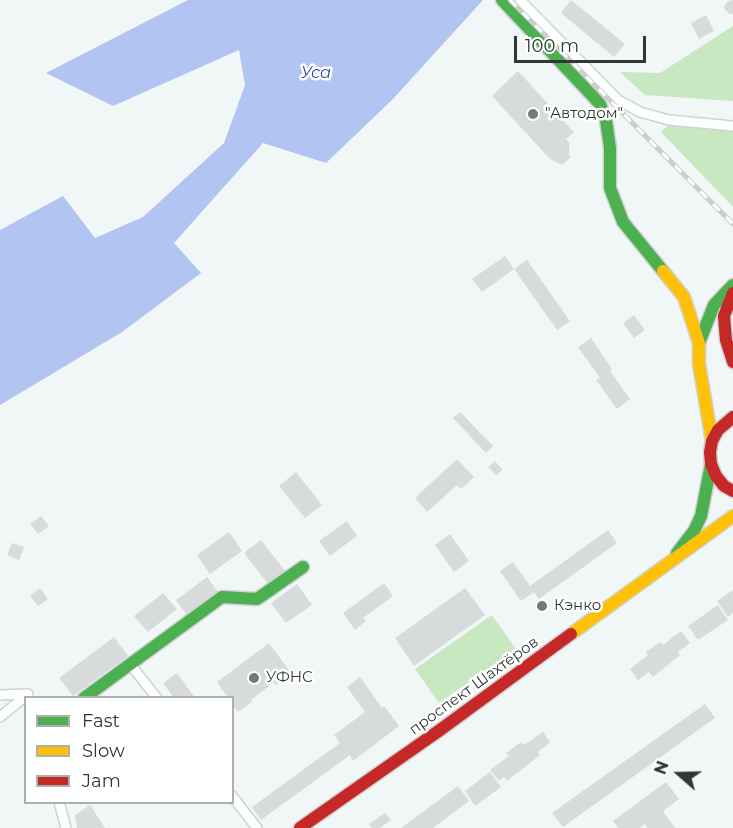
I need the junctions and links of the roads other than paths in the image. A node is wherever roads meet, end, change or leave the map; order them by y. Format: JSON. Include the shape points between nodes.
{"nodes":[{"id":1,"x":502,"y":0,"type":"edge"},
{"id":2,"x":518,"y":4,"type":"edge"},
{"id":3,"x":733,"y":126,"type":"edge"},
{"id":4,"x":733,"y":285,"type":"edge"},
{"id":5,"x":733,"y":293,"type":"edge"},
{"id":6,"x":699,"y":343,"type":"junction"},
{"id":7,"x":733,"y":362,"type":"edge"},
{"id":8,"x":733,"y":417,"type":"edge"},
{"id":9,"x":712,"y":441,"type":"junction"},
{"id":10,"x":711,"y":464,"type":"junction"},
{"id":11,"x":733,"y":491,"type":"edge"},
{"id":12,"x":733,"y":516,"type":"edge"},
{"id":13,"x":303,"y":567,"type":"dead end"},
{"id":14,"x":665,"y":568,"type":"junction"},
{"id":15,"x":130,"y":664,"type":"junction"},
{"id":16,"x":0,"y":695,"type":"edge"},
{"id":17,"x":29,"y":696,"type":"edge"},
{"id":18,"x":87,"y":696,"type":"edge"},
{"id":19,"x":154,"y":696,"type":"edge"},
{"id":20,"x":24,"y":700,"type":"edge"},
{"id":21,"x":0,"y":717,"type":"edge"},
{"id":22,"x":234,"y":799,"type":"edge"},
{"id":23,"x":60,"y":804,"type":"edge"},
{"id":24,"x":66,"y":828,"type":"edge"},
{"id":25,"x":257,"y":828,"type":"edge"},
{"id":26,"x":300,"y":828,"type":"edge"}],
"edges":[{"from":1,"to":2,"type":"main road"},
{"from":2,"to":3,"type":"street","via":[[618,100],[640,112],[669,120]]},
{"from":2,"to":6,"type":"main road","via":[[600,104],[610,148],[610,188],[623,222],[684,297]]},
{"from":4,"to":6,"type":"main road","via":[[714,305]]},
{"from":5,"to":7,"type":"main road","via":[[724,316]]},
{"from":6,"to":9,"type":"main road"},
{"from":8,"to":9,"type":"main road"},
{"from":9,"to":10,"type":"main road"},
{"from":10,"to":11,"type":"main road","via":[[724,486]]},
{"from":10,"to":14,"type":"main road","via":[[701,516]]},
{"from":12,"to":14,"type":"main road"},
{"from":13,"to":15,"type":"main road","via":[[257,599],[222,597]]},
{"from":14,"to":26,"type":"main road","name":"проспект Шахтёров"},
{"from":15,"to":18,"type":"main road"},
{"from":15,"to":19,"type":"street"},
{"from":16,"to":17,"type":"street"},
{"from":20,"to":21,"type":"street"},
{"from":22,"to":25,"type":"street"},
{"from":23,"to":24,"type":"street"}]}
